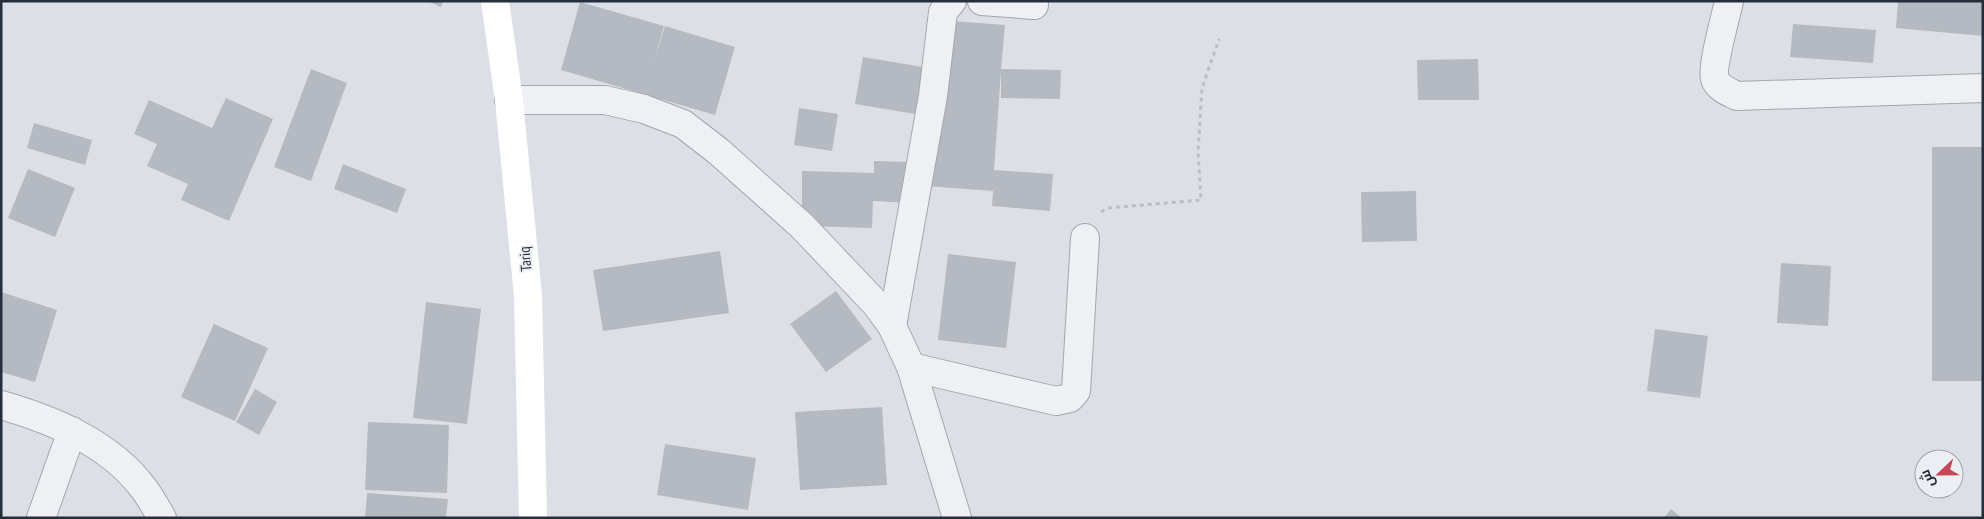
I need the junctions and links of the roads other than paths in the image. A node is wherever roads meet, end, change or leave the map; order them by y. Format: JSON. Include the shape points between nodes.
{"nodes":[{"id":1,"x":495,"y":1,"type":"edge"},
{"id":2,"x":952,"y":1,"type":"edge"},
{"id":3,"x":982,"y":1,"type":"edge"},
{"id":4,"x":1729,"y":1,"type":"edge"},
{"id":5,"x":1034,"y":5,"type":"dead end"},
{"id":6,"x":1983,"y":88,"type":"edge"},
{"id":7,"x":509,"y":100,"type":"junction"},
{"id":8,"x":1086,"y":238,"type":"road end"},
{"id":9,"x":892,"y":326,"type":"junction"},
{"id":10,"x":911,"y":367,"type":"junction"},
{"id":11,"x":1,"y":405,"type":"edge"},
{"id":12,"x":72,"y":431,"type":"junction"},
{"id":13,"x":41,"y":518,"type":"edge"},
{"id":14,"x":162,"y":518,"type":"edge"},
{"id":15,"x":533,"y":518,"type":"edge"},
{"id":16,"x":957,"y":518,"type":"edge"}],
"edges":[{"from":1,"to":7,"type":"main road","name":"Tariq"},
{"from":2,"to":9,"type":"street","via":[[943,12],[933,96]]},
{"from":3,"to":5,"type":"street"},
{"from":4,"to":6,"type":"street","via":[[1715,79],[1724,90],[1737,96]]},
{"from":7,"to":9,"type":"street","via":[[605,100],[644,109],[683,124],[802,226],[876,304]]},
{"from":7,"to":15,"type":"main road","name":"Tariq","via":[[528,296]]},
{"from":8,"to":10,"type":"street","via":[[1076,391],[1070,398],[1056,401]]},
{"from":9,"to":10,"type":"street"},
{"from":10,"to":16,"type":"street"},
{"from":11,"to":12,"type":"street","via":[[40,416]]},
{"from":12,"to":13,"type":"street"},
{"from":12,"to":14,"type":"street","via":[[110,455],[143,488]]}]}
